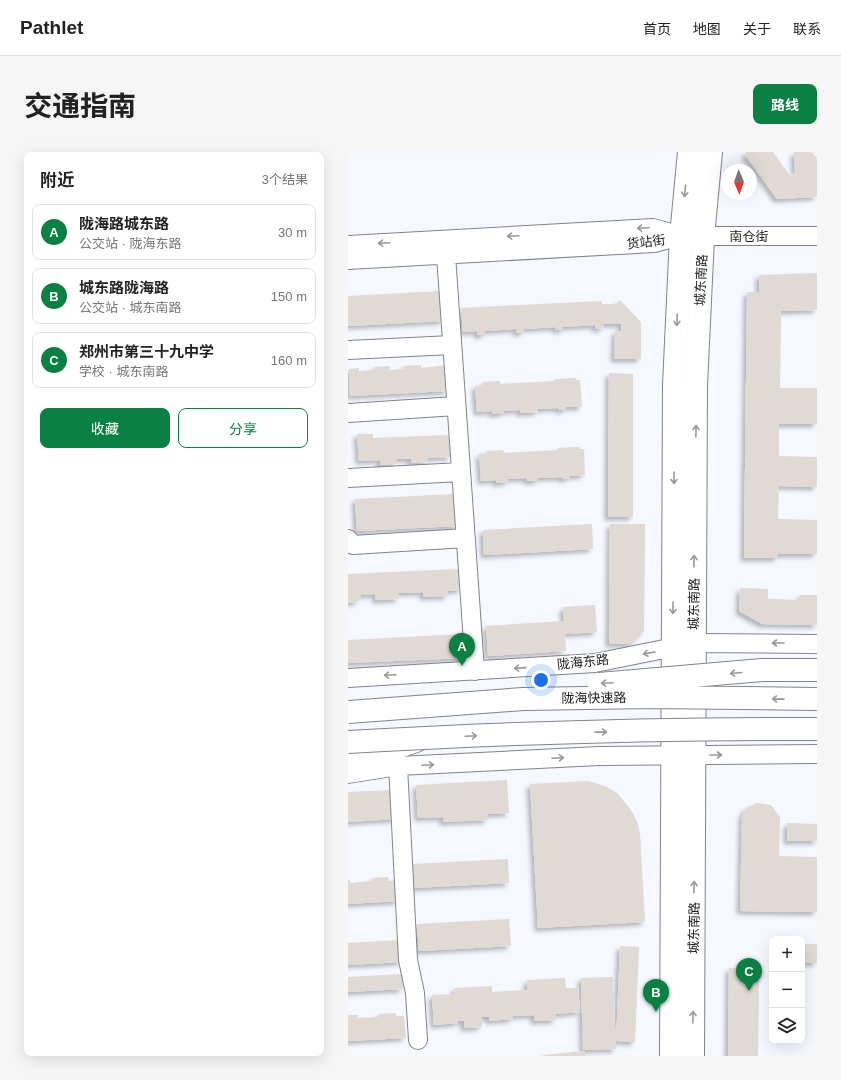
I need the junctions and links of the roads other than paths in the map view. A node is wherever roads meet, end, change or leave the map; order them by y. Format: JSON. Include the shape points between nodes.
{"nodes":[{"id":1,"x":689,"y":152,"type":"edge"},
{"id":2,"x":711,"y":152,"type":"edge"},
{"id":3,"x":681,"y":236,"type":"junction"},
{"id":4,"x":703,"y":236,"type":"junction"},
{"id":5,"x":817,"y":236,"type":"edge"},
{"id":6,"x":348,"y":244,"type":"edge"},
{"id":7,"x":446,"y":254,"type":"junction"},
{"id":8,"x":348,"y":260,"type":"edge"},
{"id":9,"x":452,"y":345,"type":"junction"},
{"id":10,"x":348,"y":350,"type":"edge"},
{"id":11,"x":456,"y":406,"type":"junction"},
{"id":12,"x":348,"y":413,"type":"edge"},
{"id":13,"x":461,"y":472,"type":"junction"},
{"id":14,"x":348,"y":478,"type":"edge"},
{"id":15,"x":466,"y":538,"type":"junction"},
{"id":16,"x":348,"y":539,"type":"edge"},
{"id":17,"x":817,"y":644,"type":"edge"},
{"id":18,"x":683,"y":646,"type":"junction"},
{"id":19,"x":817,"y":670,"type":"edge"},
{"id":20,"x":475,"y":671,"type":"junction"},
{"id":21,"x":348,"y":678,"type":"edge"},
{"id":22,"x":817,"y":699,"type":"edge"},
{"id":23,"x":400,"y":708,"type":"junction"},
{"id":24,"x":348,"y":712,"type":"edge"},
{"id":25,"x":817,"y":729,"type":"edge"},
{"id":26,"x":423,"y":738,"type":"junction"},
{"id":27,"x":348,"y":742,"type":"edge"},
{"id":28,"x":672,"y":754,"type":"junction"},
{"id":29,"x":817,"y":754,"type":"edge"},
{"id":30,"x":696,"y":755,"type":"junction"},
{"id":31,"x":348,"y":759,"type":"edge"},
{"id":32,"x":398,"y":766,"type":"junction"},
{"id":33,"x":348,"y":774,"type":"edge"},
{"id":34,"x":418,"y":1040,"type":"dead end"},
{"id":35,"x":671,"y":1056,"type":"edge"},
{"id":36,"x":693,"y":1056,"type":"edge"}],
"edges":[{"from":1,"to":3,"type":"main road","name":"城东南路","one_way":true},
{"from":2,"to":4,"type":"main road","name":"城东南路"},
{"from":3,"to":4,"type":"street","name":"南仓街"},
{"from":3,"to":6,"type":"street","name":"货站街","one_way":true,"via":[[653,228]]},
{"from":3,"to":7,"type":"street","name":"货站街","via":[[654,243]]},
{"from":3,"to":18,"type":"main road","name":"城东南路","one_way":true,"via":[[674,385]]},
{"from":4,"to":5,"type":"street","name":"南仓街"},
{"from":18,"to":4,"type":"main road","name":"城东南路","one_way":true},
{"from":7,"to":8,"type":"street","name":"货站街"},
{"from":7,"to":9,"type":"street"},
{"from":9,"to":10,"type":"street"},
{"from":9,"to":11,"type":"street"},
{"from":11,"to":12,"type":"street"},
{"from":11,"to":13,"type":"street"},
{"from":13,"to":14,"type":"street"},
{"from":13,"to":15,"type":"street"},
{"from":15,"to":16,"type":"street","via":[[353,545]]},
{"from":15,"to":20,"type":"street"},
{"from":17,"to":18,"type":"street","name":"陇海东路","one_way":true},
{"from":18,"to":20,"type":"street","name":"陇海东路","one_way":true,"via":[[595,663]]},
{"from":18,"to":28,"type":"main road","name":"城东南路"},
{"from":18,"to":30,"type":"main road","name":"城东南路"},
{"from":19,"to":23,"type":"main road","one_way":true,"bridge":true,"via":[[762,670],[523,688],[451,697]]},
{"from":20,"to":21,"type":"street","name":"陇海东路","one_way":true},
{"from":22,"to":23,"type":"main road","name":"陇海快速路","one_way":true,"bridge":true,"via":[[523,699]]},
{"from":23,"to":24,"type":"main road","name":"陇海快速路","bridge":true},
{"from":26,"to":25,"type":"main road","one_way":true,"bridge":true,"via":[[750,728]]},
{"from":26,"to":27,"type":"main road","bridge":true},
{"from":26,"to":31,"type":"main road","bridge":true,"via":[[373,756]]},
{"from":28,"to":30,"type":"street"},
{"from":32,"to":28,"type":"street","one_way":true},
{"from":28,"to":35,"type":"main road","name":"城东南路"},
{"from":30,"to":29,"type":"street","one_way":true},
{"from":36,"to":30,"type":"main road","name":"城东南路","one_way":true},
{"from":32,"to":33,"type":"street"},
{"from":32,"to":34,"type":"street","via":[[408,960],[415,993]]}]}
